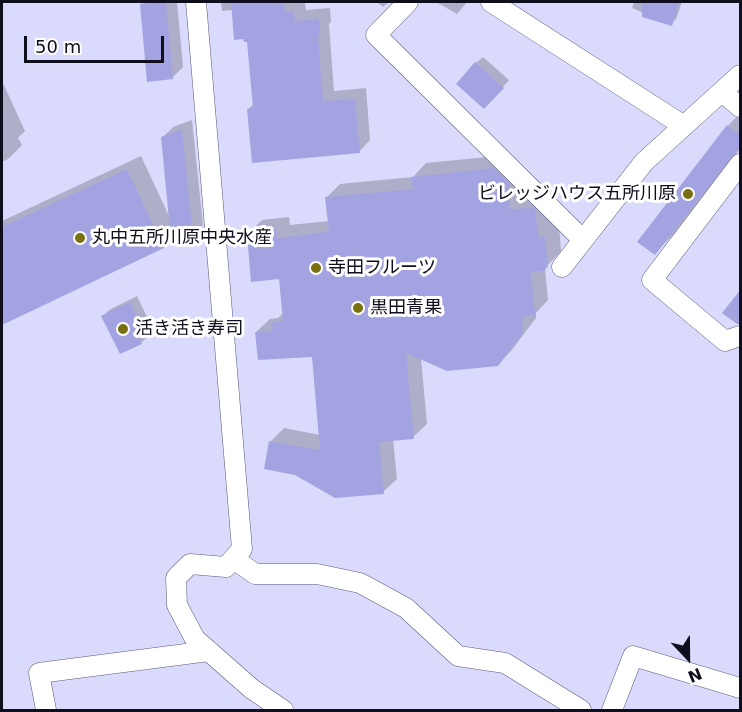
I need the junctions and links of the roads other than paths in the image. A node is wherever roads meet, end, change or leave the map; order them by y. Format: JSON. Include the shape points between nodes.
{"nodes":[{"id":1,"x":196,"y":2,"type":"edge"},
{"id":2,"x":408,"y":2,"type":"edge"},
{"id":3,"x":491,"y":2,"type":"edge"},
{"id":4,"x":741,"y":75,"type":"edge"},
{"id":5,"x":722,"y":92,"type":"junction"},
{"id":6,"x":741,"y":107,"type":"edge"},
{"id":7,"x":684,"y":126,"type":"junction"},
{"id":8,"x":741,"y":164,"type":"edge"},
{"id":9,"x":583,"y":240,"type":"junction"},
{"id":10,"x":562,"y":267,"type":"dead end"},
{"id":11,"x":741,"y":336,"type":"edge"},
{"id":12,"x":234,"y":558,"type":"junction"},
{"id":13,"x":209,"y":651,"type":"junction"},
{"id":14,"x":741,"y":688,"type":"edge"},
{"id":15,"x":46,"y":711,"type":"edge"},
{"id":16,"x":283,"y":711,"type":"edge"},
{"id":17,"x":582,"y":711,"type":"edge"},
{"id":18,"x":612,"y":711,"type":"edge"}],
"edges":[{"from":1,"to":12,"type":"street","via":[[242,549]]},
{"from":2,"to":9,"type":"street","via":[[376,34]]},
{"from":3,"to":7,"type":"street"},
{"from":4,"to":5,"type":"street"},
{"from":5,"to":6,"type":"street"},
{"from":5,"to":7,"type":"street"},
{"from":7,"to":9,"type":"street","via":[[644,162]]},
{"from":8,"to":11,"type":"street","via":[[652,280],[725,340]]},
{"from":9,"to":10,"type":"street"},
{"from":12,"to":13,"type":"street","via":[[226,567],[190,564],[176,578],[177,605],[195,639]]},
{"from":12,"to":17,"type":"street","via":[[255,574],[317,574],[360,583],[406,608],[458,656],[505,663]]},
{"from":13,"to":15,"type":"street","via":[[39,673]]},
{"from":13,"to":16,"type":"street"},
{"from":14,"to":18,"type":"street","via":[[633,656]]}]}
